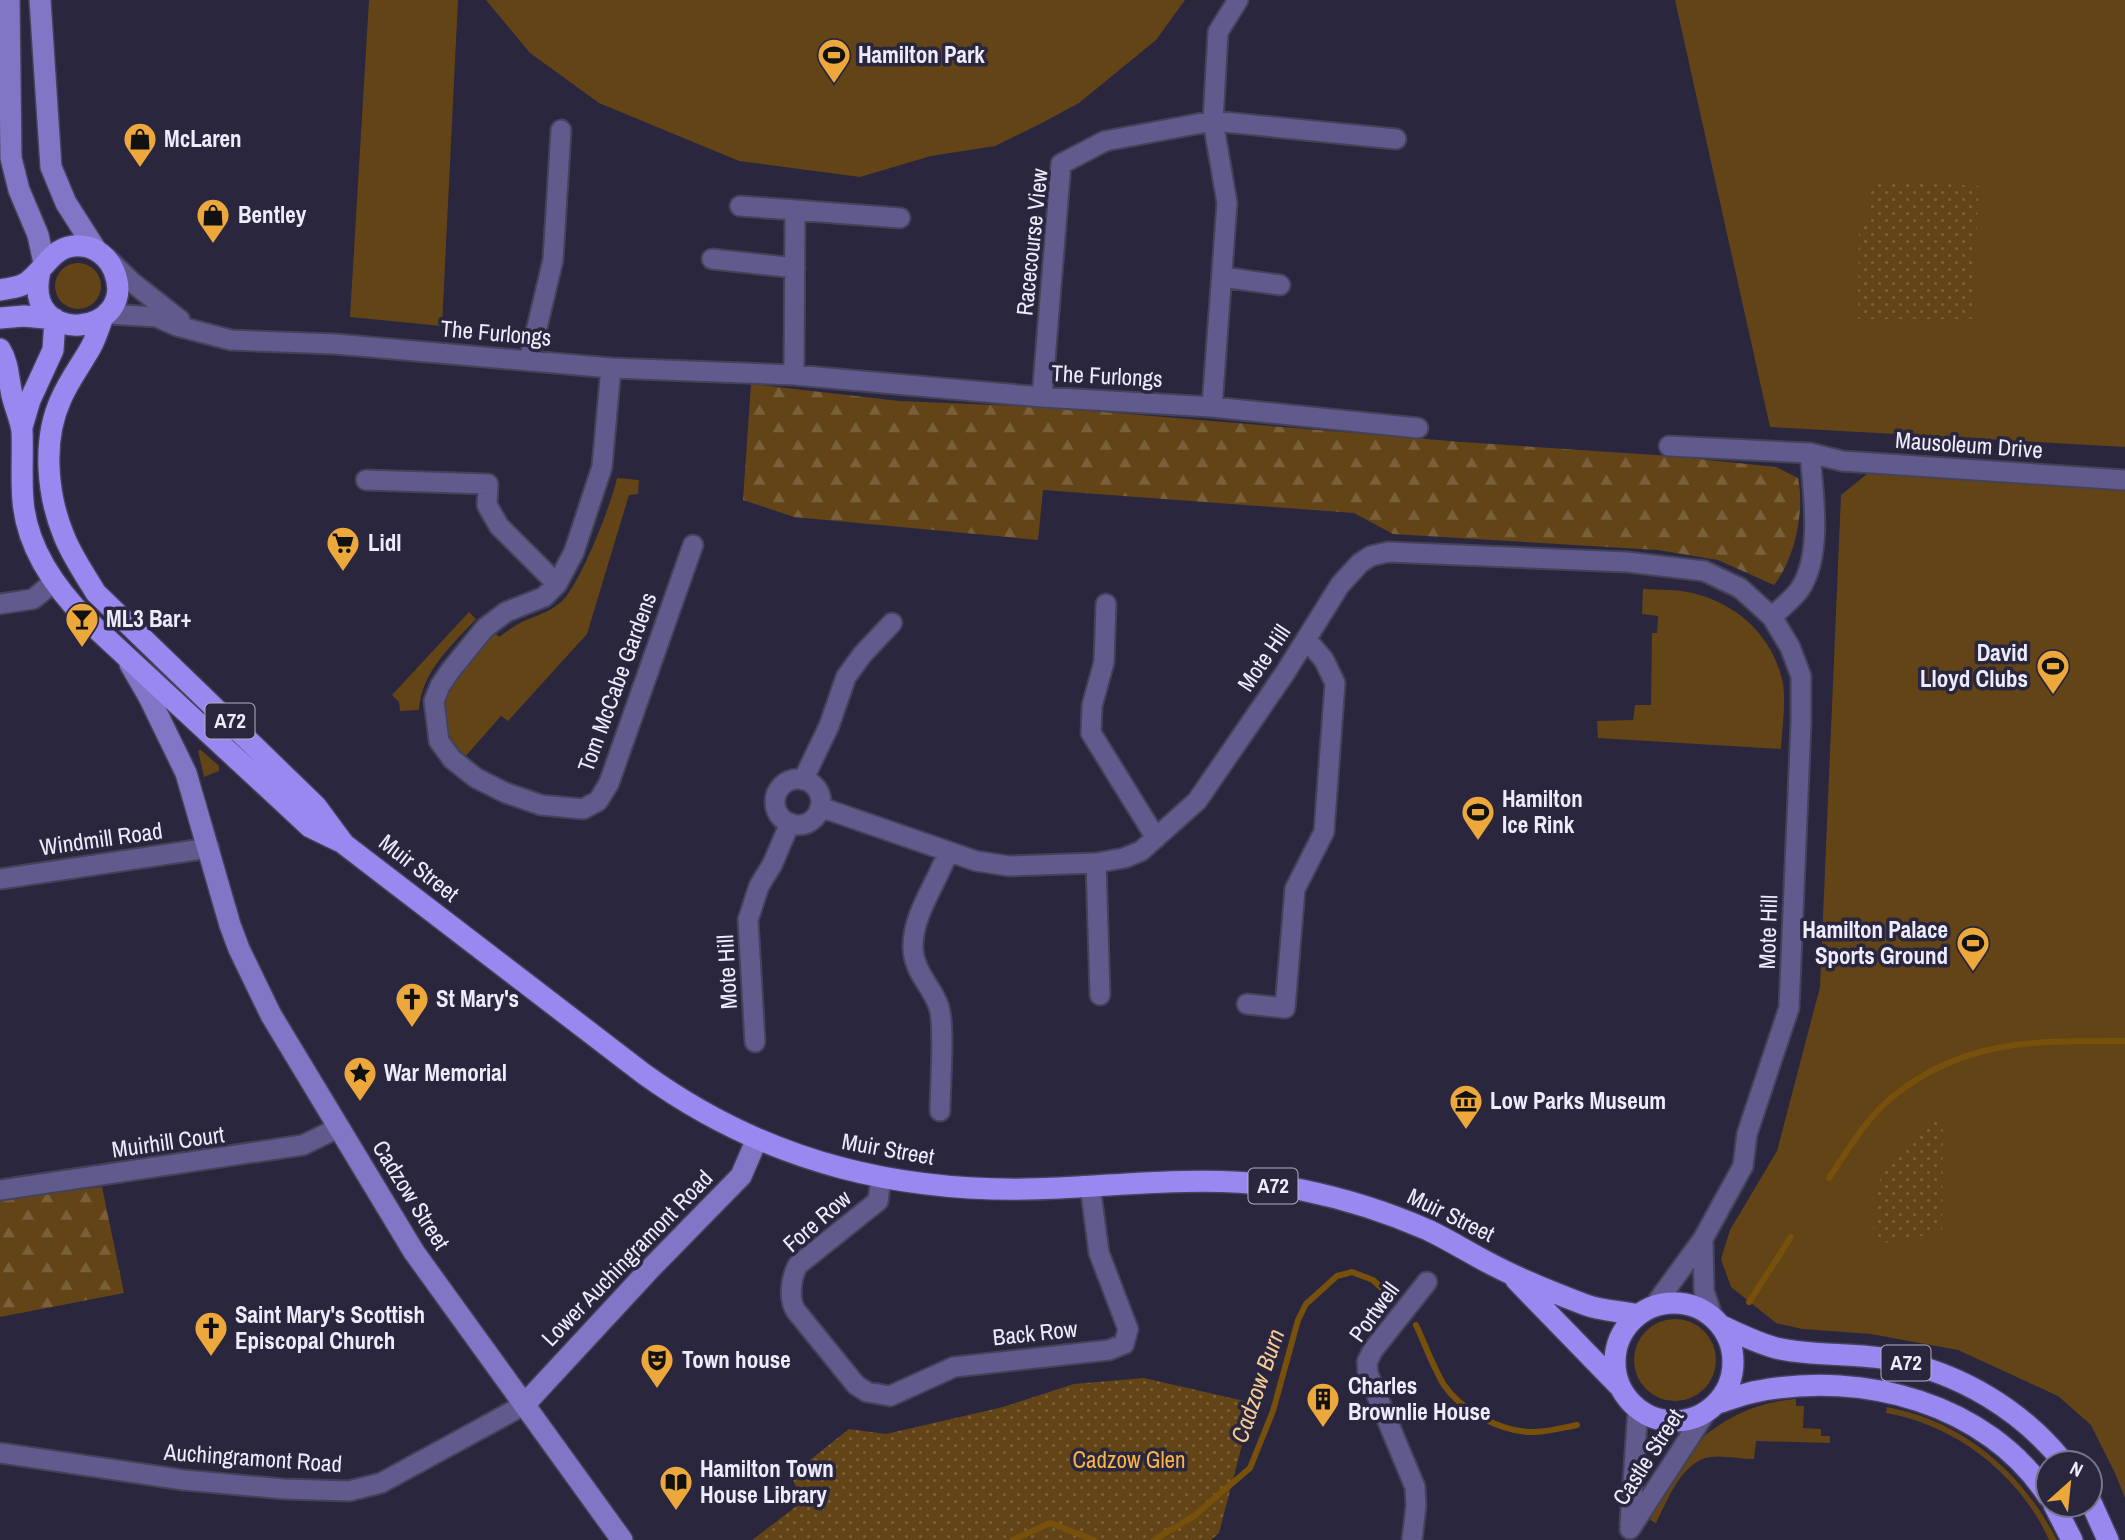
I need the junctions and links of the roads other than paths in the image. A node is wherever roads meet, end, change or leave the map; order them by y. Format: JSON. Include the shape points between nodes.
{"nodes":[{"id":1,"x":9,"y":0,"type":"edge"},
{"id":2,"x":40,"y":0,"type":"edge"},
{"id":3,"x":1238,"y":0,"type":"edge"},
{"id":4,"x":1213,"y":121,"type":"junction"},
{"id":5,"x":561,"y":130,"type":"dead end"},
{"id":6,"x":1396,"y":139,"type":"dead end"},
{"id":7,"x":740,"y":206,"type":"dead end"},
{"id":8,"x":795,"y":210,"type":"junction"},
{"id":9,"x":900,"y":218,"type":"dead end"},
{"id":10,"x":101,"y":254,"type":"junction"},
{"id":11,"x":712,"y":259,"type":"dead end"},
{"id":12,"x":42,"y":267,"type":"junction"},
{"id":13,"x":794,"y":268,"type":"junction"},
{"id":14,"x":1222,"y":277,"type":"junction"},
{"id":15,"x":1280,"y":285,"type":"dead end"},
{"id":16,"x":0,"y":290,"type":"edge"},
{"id":17,"x":105,"y":315,"type":"junction"},
{"id":18,"x":0,"y":318,"type":"edge"},
{"id":19,"x":55,"y":319,"type":"junction"},
{"id":20,"x":195,"y":332,"type":"junction"},
{"id":21,"x":0,"y":349,"type":"edge"},
{"id":22,"x":529,"y":361,"type":"junction"},
{"id":23,"x":611,"y":368,"type":"junction"},
{"id":24,"x":794,"y":375,"type":"junction"},
{"id":25,"x":1042,"y":397,"type":"junction"},
{"id":26,"x":1212,"y":407,"type":"junction"},
{"id":27,"x":1418,"y":428,"type":"dead end"},
{"id":28,"x":22,"y":429,"type":"junction"},
{"id":29,"x":1669,"y":446,"type":"dead end"},
{"id":30,"x":1810,"y":453,"type":"junction"},
{"id":31,"x":366,"y":480,"type":"dead end"},
{"id":32,"x":2125,"y":480,"type":"edge"},
{"id":33,"x":693,"y":545,"type":"dead end"},
{"id":34,"x":54,"y":582,"type":"junction"},
{"id":35,"x":557,"y":584,"type":"junction"},
{"id":36,"x":0,"y":604,"type":"edge"},
{"id":37,"x":1107,"y":604,"type":"dead end"},
{"id":38,"x":1772,"y":617,"type":"junction"},
{"id":39,"x":892,"y":623,"type":"dead end"},
{"id":40,"x":1307,"y":640,"type":"junction"},
{"id":41,"x":123,"y":653,"type":"junction"},
{"id":42,"x":237,"y":727,"type":"junction"},
{"id":43,"x":220,"y":746,"type":"junction"},
{"id":44,"x":803,"y":780,"type":"junction"},
{"id":45,"x":820,"y":807,"type":"junction"},
{"id":46,"x":790,"y":823,"type":"junction"},
{"id":47,"x":1156,"y":838,"type":"junction"},
{"id":48,"x":344,"y":844,"type":"junction"},
{"id":49,"x":209,"y":848,"type":"junction"},
{"id":50,"x":948,"y":852,"type":"junction"},
{"id":51,"x":1096,"y":863,"type":"junction"},
{"id":52,"x":0,"y":878,"type":"edge"},
{"id":53,"x":1100,"y":995,"type":"dead end"},
{"id":54,"x":1247,"y":1004,"type":"dead end"},
{"id":55,"x":755,"y":1042,"type":"dead end"},
{"id":56,"x":940,"y":1111,"type":"dead end"},
{"id":57,"x":338,"y":1128,"type":"junction"},
{"id":58,"x":757,"y":1139,"type":"junction"},
{"id":59,"x":881,"y":1177,"type":"junction"},
{"id":60,"x":1090,"y":1186,"type":"junction"},
{"id":61,"x":0,"y":1190,"type":"edge"},
{"id":62,"x":1703,"y":1239,"type":"junction"},
{"id":63,"x":1506,"y":1271,"type":"junction"},
{"id":64,"x":1427,"y":1282,"type":"dead end"},
{"id":65,"x":1646,"y":1310,"type":"junction"},
{"id":66,"x":1717,"y":1321,"type":"junction"},
{"id":67,"x":817,"y":1337,"type":"joint"},
{"id":68,"x":1621,"y":1389,"type":"junction"},
{"id":69,"x":524,"y":1405,"type":"junction"},
{"id":70,"x":1712,"y":1408,"type":"junction"},
{"id":71,"x":1638,"y":1409,"type":"junction"},
{"id":72,"x":2052,"y":1449,"type":"edge"},
{"id":73,"x":0,"y":1453,"type":"edge"},
{"id":74,"x":2034,"y":1478,"type":"edge"},
{"id":75,"x":2061,"y":1519,"type":"edge"},
{"id":76,"x":2099,"y":1519,"type":"edge"},
{"id":77,"x":1629,"y":1535,"type":"edge"},
{"id":78,"x":622,"y":1540,"type":"edge"},
{"id":79,"x":1412,"y":1540,"type":"edge"},
{"id":80,"x":2072,"y":1540,"type":"edge"},
{"id":81,"x":2108,"y":1540,"type":"edge"}],
"edges":[{"from":1,"to":12,"type":"main road","via":[[12,158],[19,190],[38,235]]},
{"from":2,"to":10,"type":"main road","via":[[51,167],[66,203]]},
{"from":3,"to":4,"type":"street","via":[[1218,32]]},
{"from":4,"to":6,"type":"street"},
{"from":4,"to":14,"type":"street","via":[[1227,203]]},
{"from":4,"to":25,"type":"street","name":"Racecourse View","via":[[1105,141],[1061,164]]},
{"from":5,"to":22,"type":"street","via":[[553,260]]},
{"from":7,"to":8,"type":"street"},
{"from":8,"to":9,"type":"street"},
{"from":8,"to":13,"type":"street"},
{"from":10,"to":12,"type":"main road","via":[[82,246],[68,247],[55,252]]},
{"from":10,"to":17,"type":"main road","via":[[117,278],[118,290]]},
{"from":10,"to":20,"type":"street","name":"The Furlongs"},
{"from":11,"to":13,"type":"street"},
{"from":12,"to":16,"type":"main road","via":[[25,284]]},
{"from":12,"to":19,"type":"main road","via":[[37,281],[41,303]]},
{"from":13,"to":24,"type":"street"},
{"from":14,"to":15,"type":"street"},
{"from":14,"to":26,"type":"street"},
{"from":17,"to":19,"type":"main road","via":[[79,326]]},
{"from":17,"to":20,"type":"street","name":"The Furlongs","via":[[157,317]]},
{"from":17,"to":42,"type":"main road","name":"Muir Street","number":"A72","via":[[60,400],[51,431],[50,476],[57,517],[74,556],[107,606]]},
{"from":18,"to":19,"type":"main road"},
{"from":19,"to":28,"type":"main road","name":"Muir Street","number":"A72","via":[[53,350]]},
{"from":20,"to":22,"type":"street","name":"The Furlongs","via":[[231,340]]},
{"from":21,"to":28,"type":"main road","name":"Muir Street","number":"A72"},
{"from":22,"to":23,"type":"street","name":"The Furlongs"},
{"from":23,"to":24,"type":"street","name":"The Furlongs"},
{"from":23,"to":35,"type":"street","name":"Tom McCabe Gardens","via":[[602,467],[574,552]]},
{"from":24,"to":25,"type":"street","name":"The Furlongs"},
{"from":25,"to":26,"type":"street","name":"The Furlongs"},
{"from":26,"to":27,"type":"street","name":"The Furlongs"},
{"from":28,"to":34,"type":"main road","name":"Muir Street","number":"A72","via":[[23,504],[35,545]]},
{"from":29,"to":30,"type":"street"},
{"from":30,"to":32,"type":"street","name":"Mausoleum Drive","via":[[1842,461]]},
{"from":30,"to":38,"type":"street","via":[[1814,538],[1809,567],[1800,589]]},
{"from":31,"to":35,"type":"street","via":[[488,484],[487,505],[499,526]]},
{"from":33,"to":35,"type":"street","name":"Tom McCabe Gardens","via":[[609,783],[598,801],[583,809],[541,805],[476,778],[455,762],[439,741],[434,701],[440,686],[485,628],[506,612],[544,597]]},
{"from":34,"to":36,"type":"street","via":[[33,599]]},
{"from":34,"to":41,"type":"main road","name":"Muir Street","number":"A72"},
{"from":37,"to":47,"type":"street","via":[[1104,662],[1092,706],[1091,733]]},
{"from":38,"to":40,"type":"street","name":"Mote Hill","via":[[1741,588],[1704,571],[1628,562],[1388,552],[1371,556],[1350,572]]},
{"from":38,"to":62,"type":"street","name":"Mote Hill","via":[[1801,676],[1790,999],[1747,1134],[1742,1166]]},
{"from":39,"to":44,"type":"street","via":[[846,677]]},
{"from":40,"to":47,"type":"street","name":"Mote Hill","via":[[1197,801]]},
{"from":40,"to":54,"type":"street","via":[[1335,683],[1324,832],[1294,889],[1285,1008]]},
{"from":41,"to":43,"type":"main road","name":"Muir Street","number":"A72"},
{"from":41,"to":49,"type":"main road","name":"Muir Street","via":[[176,750]]},
{"from":42,"to":43,"type":"main road","number":"A72"},
{"from":42,"to":48,"type":"main road","name":"Muir Street","number":"A72","via":[[316,806]]},
{"from":43,"to":48,"type":"main road","name":"Muir Street","number":"A72","via":[[310,827]]},
{"from":44,"to":45,"type":"street","via":[[818,791]]},
{"from":44,"to":46,"type":"street","via":[[786,782],[777,792],[776,808]]},
{"from":45,"to":46,"type":"street","via":[[808,822]]},
{"from":45,"to":50,"type":"street","name":"Mote Hill"},
{"from":46,"to":55,"type":"street","name":"Mote Hill","via":[[748,920]]},
{"from":47,"to":51,"type":"street","name":"Mote Hill","via":[[1124,858]]},
{"from":48,"to":58,"type":"main road","name":"Muir Street","number":"A72","via":[[652,1080]]},
{"from":49,"to":52,"type":"street","name":"Windmill Road"},
{"from":49,"to":57,"type":"main road","name":"Cadzow Street","via":[[239,949],[271,1015]]},
{"from":50,"to":51,"type":"street","name":"Mote Hill","via":[[1009,866]]},
{"from":50,"to":56,"type":"street","via":[[918,919],[913,947],[916,968],[939,1009]]},
{"from":51,"to":53,"type":"street"},
{"from":57,"to":61,"type":"street","name":"Muirhill Court","via":[[303,1145]]},
{"from":57,"to":69,"type":"main road","name":"Cadzow Street","via":[[414,1252]]},
{"from":58,"to":59,"type":"main road","name":"Muir Street","number":"A72","via":[[803,1158]]},
{"from":58,"to":69,"type":"main road","name":"Lower Auchingramont Road","via":[[741,1176]]},
{"from":59,"to":60,"type":"main road","name":"Muir Street","number":"A72","via":[[989,1188]]},
{"from":59,"to":67,"type":"street","name":"Fore Row","via":[[877,1201],[796,1269],[792,1305]]},
{"from":60,"to":63,"type":"main road","name":"Muir Street","number":"A72","via":[[1210,1181],[1300,1190],[1385,1212]]},
{"from":60,"to":67,"type":"street","name":"Back Row","via":[[1098,1252],[1128,1328],[1120,1347],[954,1367],[890,1396],[859,1389]]},
{"from":62,"to":65,"type":"street","name":"Mote Hill"},
{"from":62,"to":66,"type":"street","name":"Mote Hill","via":[[1704,1291]]},
{"from":63,"to":65,"type":"main road","name":"Muir Street","number":"A72","via":[[1588,1306]]},
{"from":63,"to":68,"type":"main road","name":"Muir Street","number":"A72"},
{"from":64,"to":79,"type":"street","name":"Portwell","via":[[1367,1362],[1415,1488]]},
{"from":65,"to":66,"type":"main road","number":"A72","via":[[1684,1303],[1699,1307]]},
{"from":65,"to":68,"type":"main road","via":[[1621,1336],[1616,1349]]},
{"from":66,"to":70,"type":"main road","via":[[1733,1351],[1734,1365],[1726,1392]]},
{"from":66,"to":72,"type":"main road","number":"A72","via":[[1777,1348],[1875,1357],[1930,1370],[2006,1407]]},
{"from":68,"to":71,"type":"main road","number":"A72"},
{"from":69,"to":73,"type":"street","name":"Auchingramont Road","via":[[381,1483],[349,1491],[184,1480]]},
{"from":69,"to":78,"type":"main road","name":"Cadzow Street"},
{"from":70,"to":71,"type":"main road","number":"A72","via":[[1679,1422]]},
{"from":70,"to":74,"type":"main road","number":"A72","via":[[1757,1391],[1813,1385],[1910,1396],[1996,1442]]},
{"from":70,"to":77,"type":"street","name":"Castle Street"},
{"from":71,"to":77,"type":"street","name":"Castle Street"},
{"from":75,"to":80,"type":"main road"},
{"from":76,"to":81,"type":"main road"}]}
